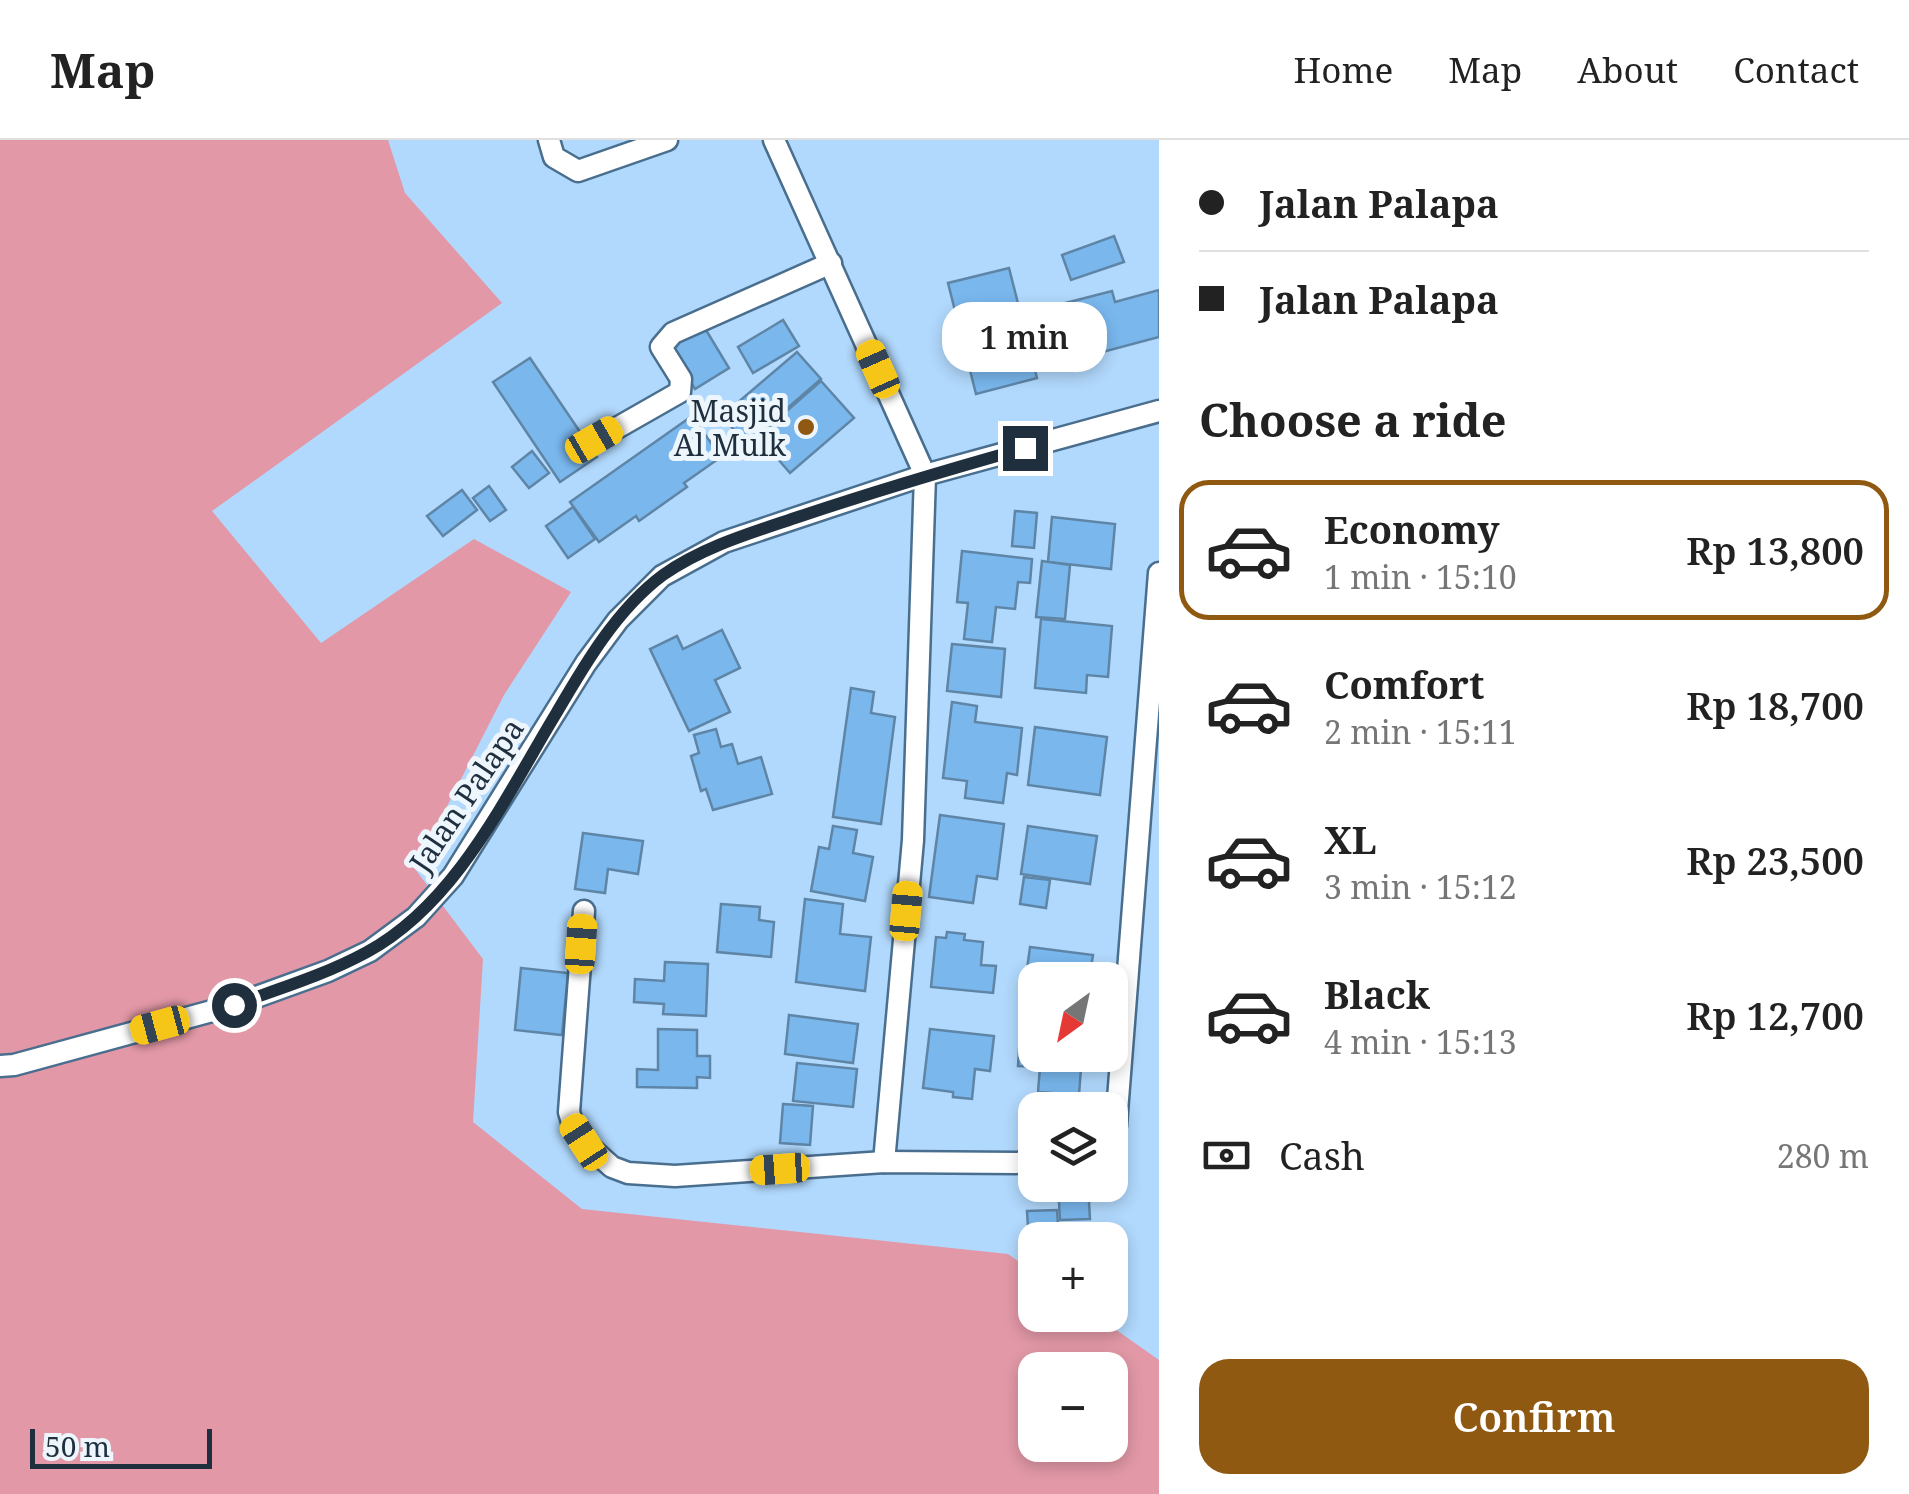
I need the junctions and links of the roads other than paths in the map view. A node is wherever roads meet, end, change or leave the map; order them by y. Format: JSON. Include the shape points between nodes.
{"nodes":[{"id":1,"x":549,"y":140,"type":"edge"},
{"id":2,"x":666,"y":140,"type":"edge"},
{"id":3,"x":774,"y":140,"type":"edge"},
{"id":4,"x":831,"y":263,"type":"junction"},
{"id":5,"x":1159,"y":411,"type":"edge"},
{"id":6,"x":594,"y":440,"type":"dead end"},
{"id":7,"x":925,"y":475,"type":"junction"},
{"id":8,"x":1159,"y":573,"type":"edge"},
{"id":9,"x":584,"y":911,"type":"dead end"},
{"id":10,"x":0,"y":1066,"type":"edge"},
{"id":11,"x":1119,"y":1092,"type":"edge"},
{"id":12,"x":884,"y":1162,"type":"junction"},
{"id":13,"x":1018,"y":1163,"type":"edge"}],
"edges":[{"from":1,"to":2,"type":"street","via":[[554,158],[578,171]]},
{"from":3,"to":4,"type":"street"},
{"from":4,"to":6,"type":"street","via":[[673,332],[662,347],[681,379],[680,392]]},
{"from":4,"to":7,"type":"street"},
{"from":5,"to":7,"type":"street","name":"Jalan Palapa"},
{"from":7,"to":10,"type":"street","name":"Jalan Palapa","via":[[724,542],[662,576],[586,663],[454,876],[370,951],[234,1005]]},
{"from":7,"to":12,"type":"street","via":[[913,840]]},
{"from":8,"to":11,"type":"street"},
{"from":9,"to":12,"type":"street","via":[[570,1112],[600,1158],[628,1174],[675,1176]]},
{"from":12,"to":13,"type":"street"}]}
